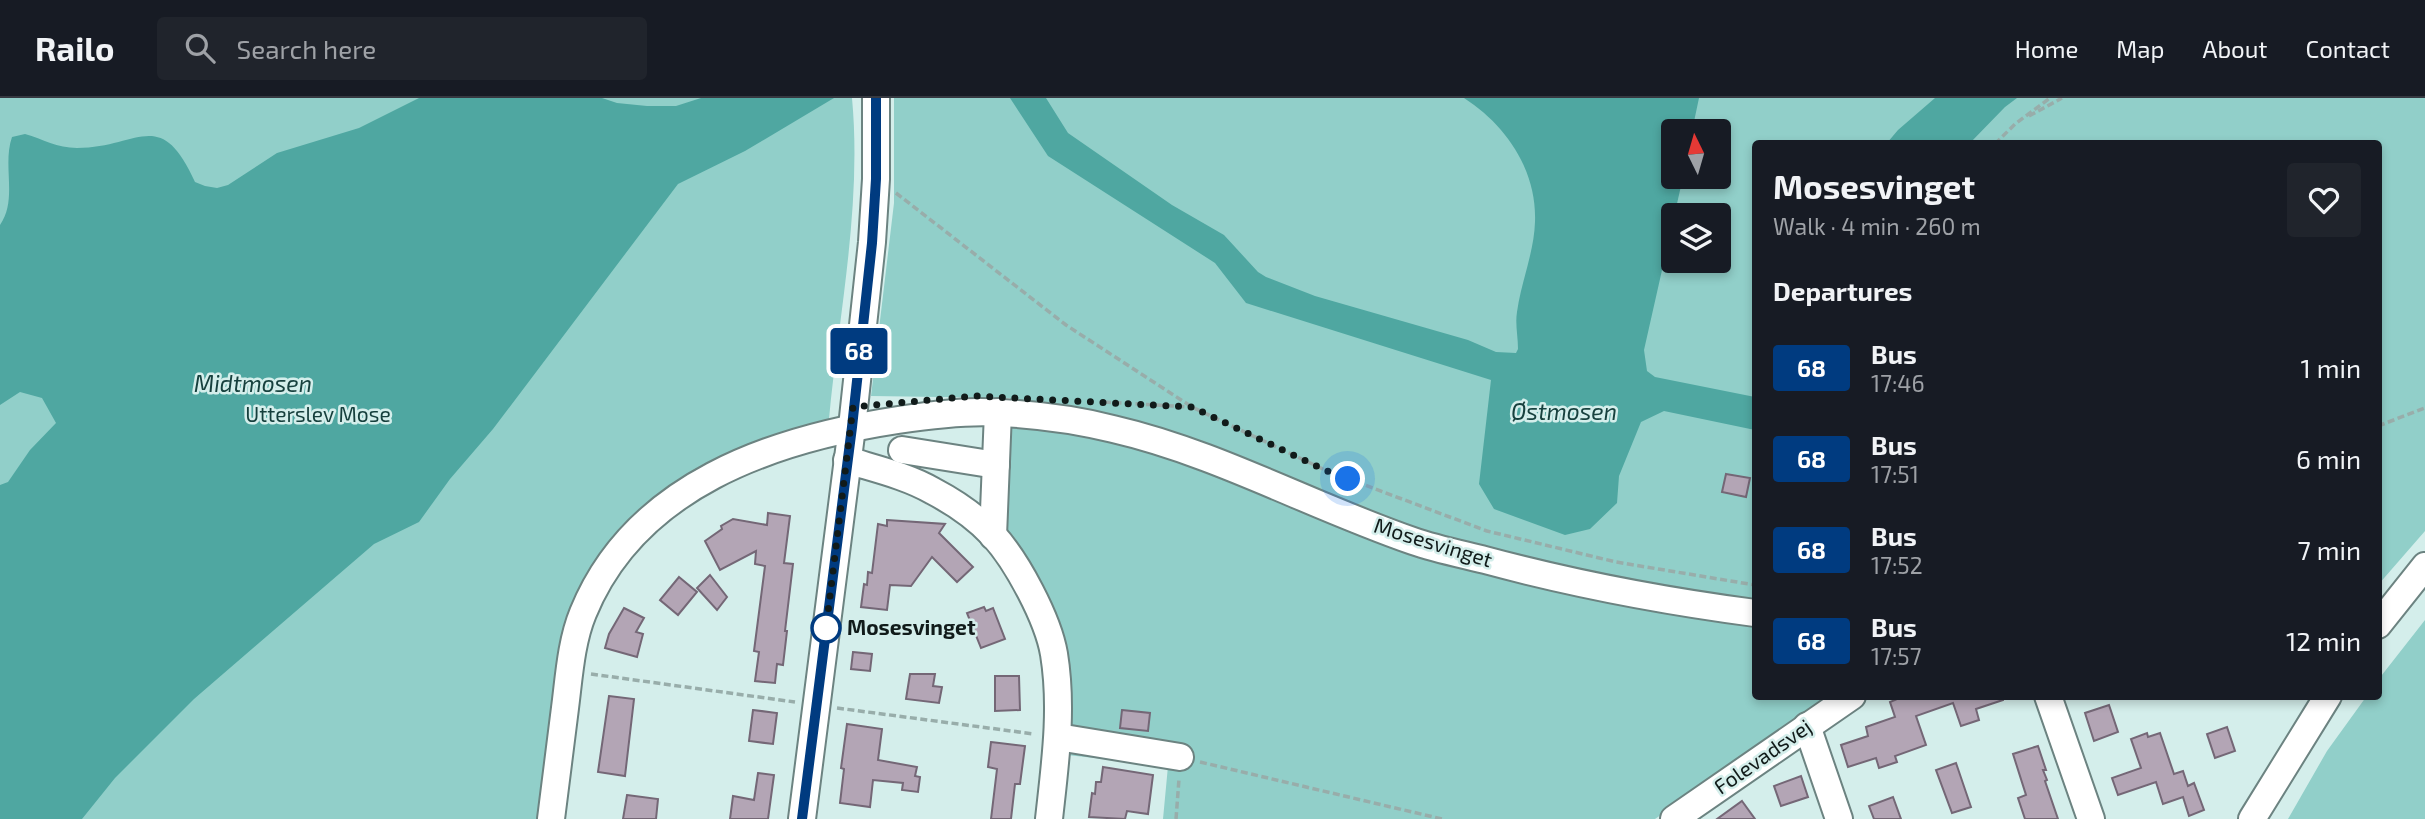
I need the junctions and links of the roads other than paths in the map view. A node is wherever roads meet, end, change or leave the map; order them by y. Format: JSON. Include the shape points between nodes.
{"nodes":[{"id":1,"x":876,"y":98,"type":"edge"},
{"id":2,"x":998,"y":412,"type":"junction"},
{"id":3,"x":852,"y":427,"type":"junction"},
{"id":4,"x":902,"y":450,"type":"dead end"},
{"id":5,"x":847,"y":460,"type":"junction"},
{"id":6,"x":996,"y":465,"type":"junction"},
{"id":7,"x":993,"y":536,"type":"junction"},
{"id":8,"x":2420,"y":580,"type":"edge"},
{"id":9,"x":1752,"y":613,"type":"edge"},
{"id":10,"x":2382,"y":617,"type":"edge"},
{"id":11,"x":1846,"y":700,"type":"edge"},
{"id":12,"x":2049,"y":700,"type":"edge"},
{"id":13,"x":2326,"y":700,"type":"edge"},
{"id":14,"x":1807,"y":726,"type":"junction"},
{"id":15,"x":1058,"y":737,"type":"junction"},
{"id":16,"x":1180,"y":757,"type":"road end"},
{"id":17,"x":551,"y":819,"type":"edge"},
{"id":18,"x":802,"y":819,"type":"edge"},
{"id":19,"x":1049,"y":819,"type":"edge"},
{"id":20,"x":1674,"y":819,"type":"edge"},
{"id":21,"x":1839,"y":819,"type":"edge"},
{"id":22,"x":2091,"y":819,"type":"edge"},
{"id":23,"x":2252,"y":819,"type":"edge"}],
"edges":[{"from":1,"to":3,"type":"street","via":[[872,243]]},
{"from":2,"to":3,"type":"street","name":"Mosesvinget"},
{"from":2,"to":6,"type":"street"},
{"from":2,"to":9,"type":"street","name":"Mosesvinget","via":[[1110,428],[1179,447],[1414,541],[1552,578]]},
{"from":3,"to":5,"type":"street"},
{"from":3,"to":17,"type":"street","name":"Mosesvinget","via":[[764,452],[719,472],[671,500],[632,535],[583,614],[569,671]]},
{"from":4,"to":6,"type":"street"},
{"from":5,"to":7,"type":"street","via":[[932,490]]},
{"from":5,"to":18,"type":"street"},
{"from":6,"to":7,"type":"street"},
{"from":7,"to":15,"type":"street","via":[[1040,612],[1054,651]]},
{"from":8,"to":10,"type":"street"},
{"from":11,"to":14,"type":"street","name":"Folevadsvej"},
{"from":12,"to":22,"type":"street"},
{"from":13,"to":23,"type":"street"},
{"from":14,"to":20,"type":"street","name":"Folevadsvej"},
{"from":14,"to":21,"type":"street"},
{"from":15,"to":16,"type":"street"},
{"from":15,"to":19,"type":"street"}]}
